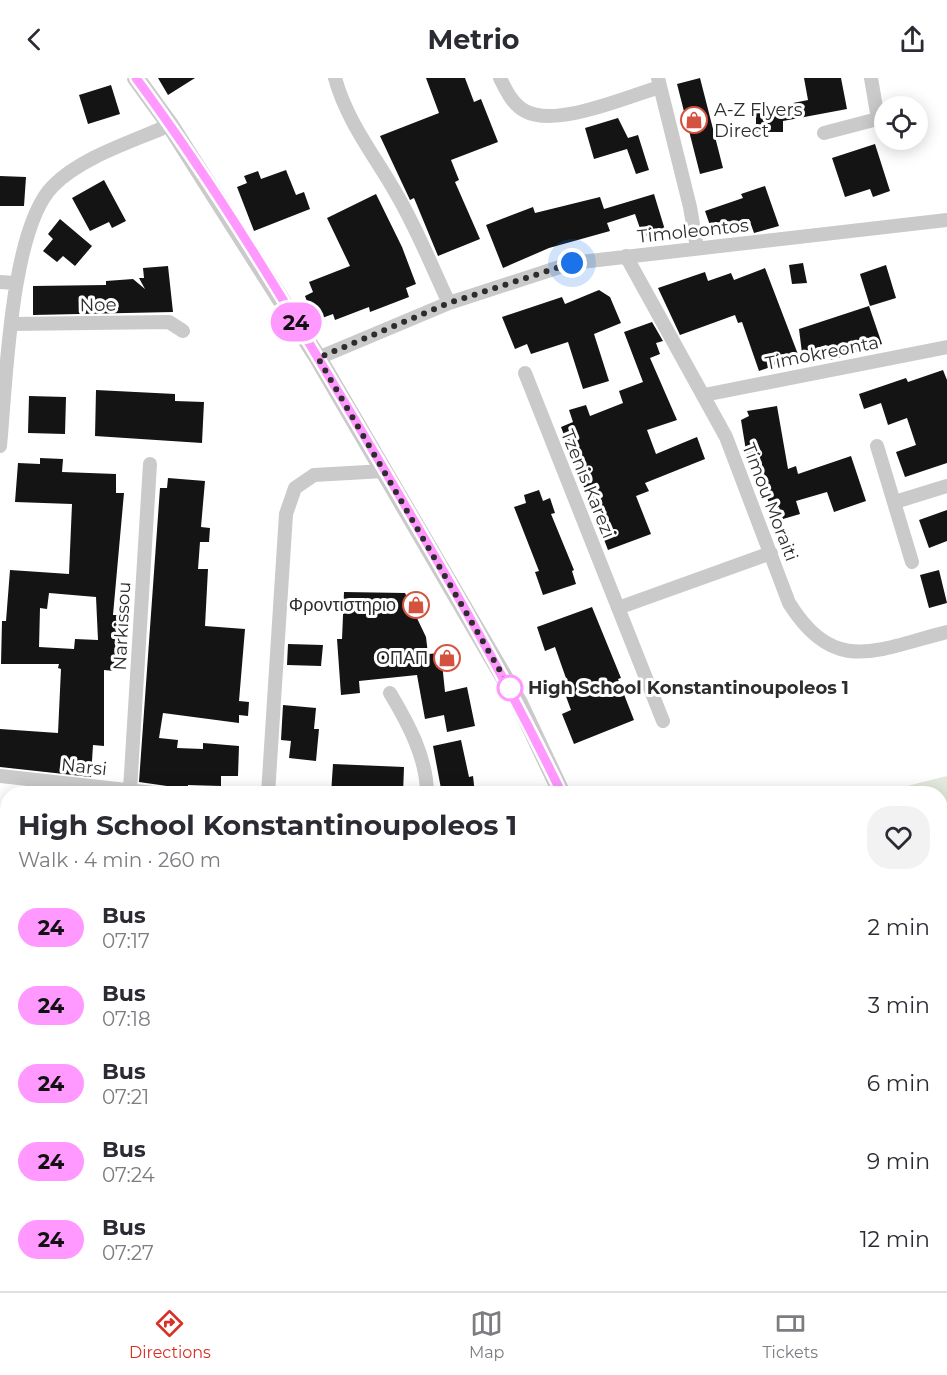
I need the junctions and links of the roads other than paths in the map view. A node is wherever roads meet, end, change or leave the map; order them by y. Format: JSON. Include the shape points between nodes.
{"nodes":[{"id":1,"x":136,"y":78,"type":"edge"},
{"id":2,"x":335,"y":78,"type":"edge"},
{"id":3,"x":500,"y":78,"type":"edge"},
{"id":4,"x":871,"y":78,"type":"edge"},
{"id":5,"x":659,"y":83,"type":"edge"},
{"id":6,"x":876,"y":96,"type":"edge"},
{"id":7,"x":874,"y":120,"type":"edge"},
{"id":8,"x":170,"y":125,"type":"junction"},
{"id":9,"x":824,"y":134,"type":"dead end"},
{"id":10,"x":947,"y":220,"type":"edge"},
{"id":11,"x":697,"y":248,"type":"junction"},
{"id":12,"x":626,"y":256,"type":"junction"},
{"id":13,"x":0,"y":282,"type":"edge"},
{"id":14,"x":16,"y":283,"type":"junction"},
{"id":15,"x":449,"y":303,"type":"junction"},
{"id":16,"x":11,"y":324,"type":"junction"},
{"id":17,"x":183,"y":331,"type":"dead end"},
{"id":18,"x":947,"y":347,"type":"edge"},
{"id":19,"x":318,"y":358,"type":"junction"},
{"id":20,"x":525,"y":373,"type":"dead end"},
{"id":21,"x":704,"y":395,"type":"junction"},
{"id":22,"x":0,"y":446,"type":"edge"},
{"id":23,"x":877,"y":446,"type":"dead end"},
{"id":24,"x":150,"y":464,"type":"dead end"},
{"id":25,"x":384,"y":471,"type":"junction"},
{"id":26,"x":947,"y":486,"type":"edge"},
{"id":27,"x":895,"y":502,"type":"junction"},
{"id":28,"x":771,"y":553,"type":"junction"},
{"id":29,"x":912,"y":562,"type":"dead end"},
{"id":30,"x":618,"y":608,"type":"junction"},
{"id":31,"x":947,"y":632,"type":"edge"},
{"id":32,"x":390,"y":693,"type":"dead end"},
{"id":33,"x":663,"y":721,"type":"dead end"},
{"id":34,"x":0,"y":776,"type":"edge"},
{"id":35,"x":93,"y":786,"type":"edge"},
{"id":36,"x":130,"y":786,"type":"edge"},
{"id":37,"x":269,"y":786,"type":"edge"},
{"id":38,"x":427,"y":786,"type":"edge"},
{"id":39,"x":558,"y":786,"type":"edge"}],
"edges":[{"from":1,"to":8,"type":"street"},
{"from":2,"to":15,"type":"street","via":[[353,125],[398,196]]},
{"from":3,"to":5,"type":"street","via":[[509,97],[523,111],[541,117],[564,116]]},
{"from":4,"to":6,"type":"street"},
{"from":5,"to":11,"type":"street"},
{"from":7,"to":9,"type":"street"},
{"from":8,"to":14,"type":"street","via":[[90,160],[52,186],[32,220]]},
{"from":8,"to":19,"type":"street"},
{"from":10,"to":11,"type":"street","name":"Timoleontos"},
{"from":11,"to":12,"type":"street","name":"Timoleontos"},
{"from":12,"to":15,"type":"street","name":"Timoleontos","via":[[572,263]]},
{"from":12,"to":21,"type":"street","name":"Timou Moraiti"},
{"from":13,"to":14,"type":"street"},
{"from":14,"to":16,"type":"street"},
{"from":15,"to":19,"type":"street","name":"Timoleontos"},
{"from":16,"to":17,"type":"street","name":"Noe","via":[[169,322]]},
{"from":16,"to":22,"type":"street"},
{"from":18,"to":21,"type":"street","name":"Timokreonta"},
{"from":19,"to":25,"type":"street"},
{"from":20,"to":30,"type":"street","name":"Tzenis Karezi"},
{"from":21,"to":28,"type":"street","name":"Timou Moraiti","via":[[726,437]]},
{"from":23,"to":27,"type":"street"},
{"from":24,"to":36,"type":"street","name":"Narkissou"},
{"from":25,"to":37,"type":"street","via":[[314,475],[295,488],[286,514]]},
{"from":25,"to":39,"type":"street","via":[[519,703]]},
{"from":26,"to":27,"type":"street"},
{"from":27,"to":29,"type":"street"},
{"from":28,"to":30,"type":"street"},
{"from":28,"to":31,"type":"street","name":"Timou Moraiti","via":[[789,603],[802,624],[835,649],[856,654]]},
{"from":30,"to":33,"type":"street","name":"Tzenis Karezi"},
{"from":32,"to":38,"type":"street","via":[[412,729]]},
{"from":34,"to":35,"type":"street","name":"Narsi"}]}
